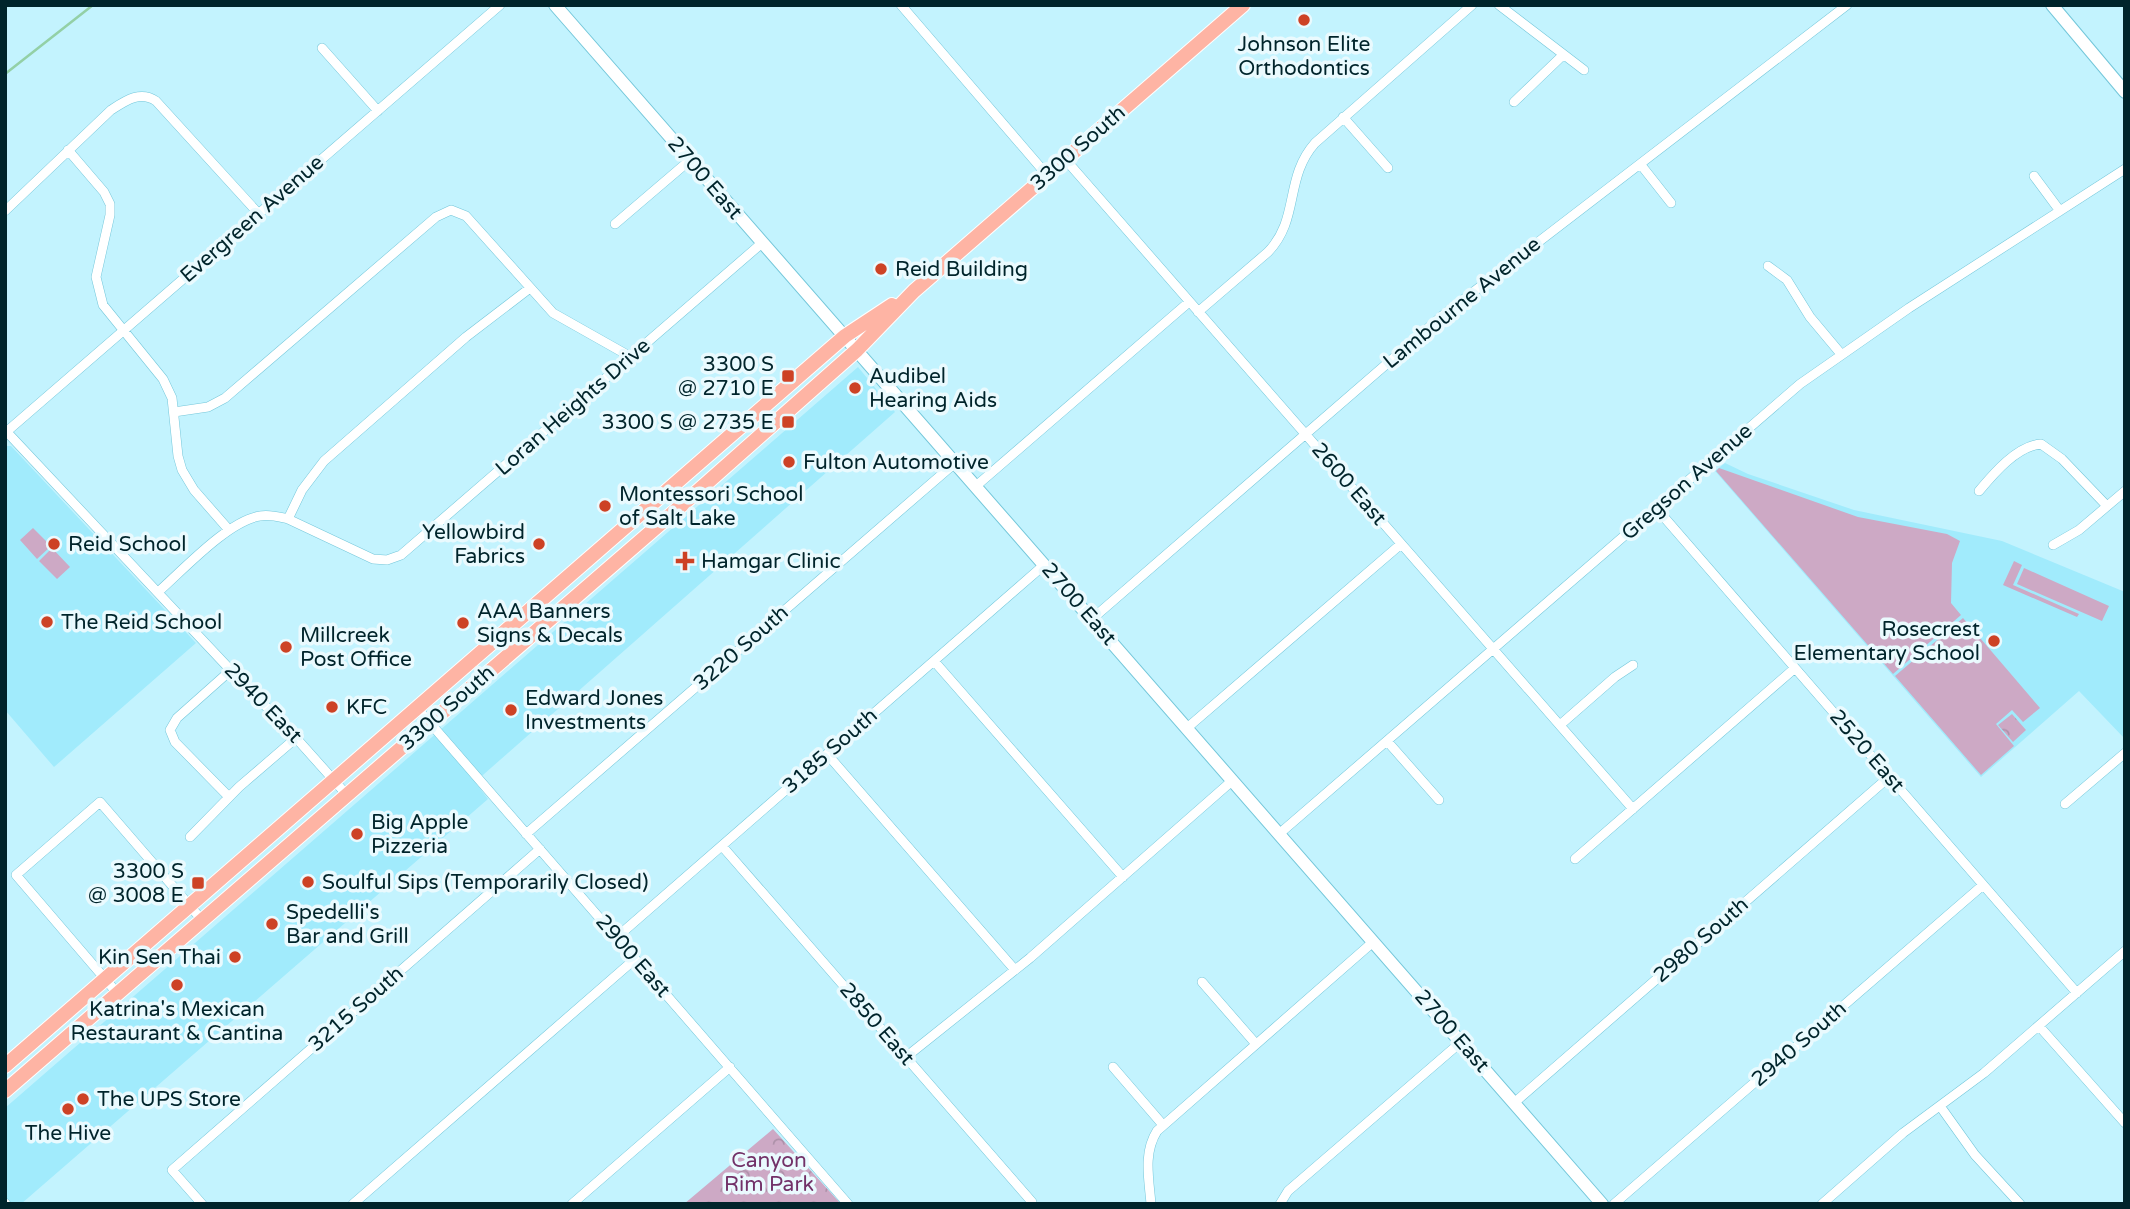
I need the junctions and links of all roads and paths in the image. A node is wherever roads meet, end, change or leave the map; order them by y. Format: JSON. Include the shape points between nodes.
{"nodes":[{"id":1,"x":500,"y":5,"type":"edge"},
{"id":2,"x":555,"y":5,"type":"edge"},
{"id":3,"x":901,"y":5,"type":"edge"},
{"id":4,"x":1242,"y":5,"type":"edge"},
{"id":5,"x":1472,"y":5,"type":"edge"},
{"id":6,"x":1499,"y":5,"type":"edge"},
{"id":7,"x":1847,"y":5,"type":"edge"},
{"id":8,"x":2052,"y":5,"type":"edge"},
{"id":9,"x":322,"y":48,"type":"dead end"},
{"id":10,"x":1563,"y":55,"type":"junction"},
{"id":11,"x":1584,"y":70,"type":"dead end"},
{"id":12,"x":2125,"y":92,"type":"edge"},
{"id":13,"x":1514,"y":102,"type":"dead end"},
{"id":14,"x":378,"y":111,"type":"junction"},
{"id":15,"x":1343,"y":117,"type":"junction"},
{"id":16,"x":68,"y":150,"type":"junction"},
{"id":17,"x":1065,"y":159,"type":"junction"},
{"id":18,"x":690,"y":160,"type":"junction"},
{"id":19,"x":1641,"y":165,"type":"junction"},
{"id":20,"x":1388,"y":167,"type":"dead end"},
{"id":21,"x":2125,"y":169,"type":"edge"},
{"id":22,"x":1047,"y":174,"type":"junction"},
{"id":23,"x":2035,"y":176,"type":"dead end"},
{"id":24,"x":1671,"y":203,"type":"dead end"},
{"id":25,"x":5,"y":211,"type":"edge"},
{"id":26,"x":2060,"y":211,"type":"junction"},
{"id":27,"x":258,"y":213,"type":"junction"},
{"id":28,"x":615,"y":224,"type":"dead end"},
{"id":29,"x":762,"y":243,"type":"junction"},
{"id":30,"x":1768,"y":266,"type":"dead end"},
{"id":31,"x":530,"y":288,"type":"junction"},
{"id":32,"x":914,"y":291,"type":"junction"},
{"id":33,"x":1189,"y":302,"type":"junction"},
{"id":34,"x":1198,"y":312,"type":"junction"},
{"id":35,"x":124,"y":330,"type":"junction"},
{"id":36,"x":845,"y":336,"type":"junction"},
{"id":37,"x":857,"y":350,"type":"junction"},
{"id":38,"x":1841,"y":354,"type":"junction"},
{"id":39,"x":631,"y":357,"type":"junction"},
{"id":40,"x":174,"y":412,"type":"junction"},
{"id":41,"x":6,"y":432,"type":"edge"},
{"id":42,"x":1306,"y":435,"type":"junction"},
{"id":43,"x":955,"y":463,"type":"junction"},
{"id":44,"x":976,"y":486,"type":"junction"},
{"id":45,"x":1979,"y":491,"type":"dead end"},
{"id":46,"x":2125,"y":491,"type":"edge"},
{"id":47,"x":2107,"y":506,"type":"junction"},
{"id":48,"x":1657,"y":509,"type":"junction"},
{"id":49,"x":288,"y":519,"type":"junction"},
{"id":50,"x":229,"y":530,"type":"junction"},
{"id":51,"x":1401,"y":544,"type":"junction"},
{"id":52,"x":2053,"y":545,"type":"dead end"},
{"id":53,"x":1044,"y":565,"type":"junction"},
{"id":54,"x":158,"y":592,"type":"junction"},
{"id":55,"x":1092,"y":619,"type":"junction"},
{"id":56,"x":1493,"y":649,"type":"junction"},
{"id":57,"x":934,"y":661,"type":"junction"},
{"id":58,"x":1633,"y":665,"type":"dead end"},
{"id":59,"x":1795,"y":668,"type":"junction"},
{"id":60,"x":231,"y":670,"type":"junction"},
{"id":61,"x":417,"y":708,"type":"junction"},
{"id":62,"x":430,"y":723,"type":"junction"},
{"id":63,"x":1560,"y":725,"type":"junction"},
{"id":64,"x":1187,"y":728,"type":"junction"},
{"id":65,"x":296,"y":738,"type":"junction"},
{"id":66,"x":1387,"y":741,"type":"junction"},
{"id":67,"x":2125,"y":753,"type":"edge"},
{"id":68,"x":827,"y":754,"type":"junction"},
{"id":69,"x":1889,"y":777,"type":"junction"},
{"id":70,"x":335,"y":780,"type":"junction"},
{"id":71,"x":1233,"y":780,"type":"junction"},
{"id":72,"x":347,"y":795,"type":"junction"},
{"id":73,"x":229,"y":797,"type":"junction"},
{"id":74,"x":1439,"y":800,"type":"dead end"},
{"id":75,"x":2065,"y":804,"type":"dead end"},
{"id":76,"x":1633,"y":809,"type":"junction"},
{"id":77,"x":526,"y":834,"type":"junction"},
{"id":78,"x":1279,"y":834,"type":"junction"},
{"id":79,"x":190,"y":837,"type":"dead end"},
{"id":80,"x":722,"y":846,"type":"junction"},
{"id":81,"x":540,"y":849,"type":"junction"},
{"id":82,"x":1575,"y":859,"type":"dead end"},
{"id":83,"x":1123,"y":877,"type":"junction"},
{"id":84,"x":1983,"y":885,"type":"junction"},
{"id":85,"x":190,"y":906,"type":"junction"},
{"id":86,"x":202,"y":920,"type":"junction"},
{"id":87,"x":617,"y":937,"type":"junction"},
{"id":88,"x":1373,"y":942,"type":"junction"},
{"id":89,"x":2125,"y":951,"type":"edge"},
{"id":90,"x":635,"y":959,"type":"junction"},
{"id":91,"x":1015,"y":970,"type":"junction"},
{"id":92,"x":106,"y":979,"type":"junction"},
{"id":93,"x":1202,"y":982,"type":"dead end"},
{"id":94,"x":118,"y":993,"type":"junction"},
{"id":95,"x":2077,"y":993,"type":"junction"},
{"id":96,"x":2039,"y":1026,"type":"junction"},
{"id":97,"x":1461,"y":1042,"type":"junction"},
{"id":98,"x":1256,"y":1044,"type":"junction"},
{"id":99,"x":906,"y":1057,"type":"junction"},
{"id":100,"x":5,"y":1066,"type":"edge"},
{"id":101,"x":730,"y":1067,"type":"junction"},
{"id":102,"x":1113,"y":1068,"type":"dead end"},
{"id":103,"x":5,"y":1091,"type":"edge"},
{"id":104,"x":1514,"y":1103,"type":"junction"},
{"id":105,"x":1940,"y":1106,"type":"junction"},
{"id":106,"x":2125,"y":1124,"type":"edge"},
{"id":107,"x":1163,"y":1125,"type":"junction"},
{"id":108,"x":1032,"y":1202,"type":"dead end"},
{"id":109,"x":202,"y":1204,"type":"edge"},
{"id":110,"x":353,"y":1204,"type":"edge"},
{"id":111,"x":572,"y":1204,"type":"edge"},
{"id":112,"x":848,"y":1204,"type":"edge"},
{"id":113,"x":1151,"y":1204,"type":"edge"},
{"id":114,"x":1280,"y":1204,"type":"edge"},
{"id":115,"x":1602,"y":1204,"type":"edge"},
{"id":116,"x":1614,"y":1204,"type":"edge"},
{"id":117,"x":1822,"y":1204,"type":"edge"},
{"id":118,"x":2020,"y":1204,"type":"edge"}],
"edges":[{"from":1,"to":14,"type":"street","name":"Evergreen Avenue"},
{"from":2,"to":18,"type":"street","name":"2700 East"},
{"from":3,"to":22,"type":"street"},
{"from":4,"to":17,"type":"main road","name":"3300 South"},
{"from":5,"to":15,"type":"street"},
{"from":6,"to":10,"type":"street"},
{"from":7,"to":19,"type":"street","name":"Lambourne Avenue"},
{"from":8,"to":12,"type":"street"},
{"from":9,"to":14,"type":"street"},
{"from":10,"to":11,"type":"street"},
{"from":10,"to":13,"type":"street"},
{"from":14,"to":27,"type":"street","name":"Evergreen Avenue"},
{"from":15,"to":20,"type":"street"},
{"from":15,"to":34,"type":"street","via":[[1303,157],[1282,233],[1273,246]]},
{"from":16,"to":25,"type":"street"},
{"from":16,"to":27,"type":"street","via":[[121,103],[146,96],[156,101]]},
{"from":16,"to":35,"type":"street","via":[[110,204],[96,276],[103,305]]},
{"from":17,"to":22,"type":"main road","name":"3300 South"},
{"from":17,"to":33,"type":"street","name":"2600 East"},
{"from":18,"to":28,"type":"street"},
{"from":18,"to":29,"type":"street","name":"2700 East"},
{"from":19,"to":24,"type":"street"},
{"from":19,"to":42,"type":"street","name":"Lambourne Avenue","via":[[1490,277]]},
{"from":21,"to":26,"type":"street","name":"Gregson Avenue"},
{"from":22,"to":32,"type":"main road","name":"3300 South"},
{"from":23,"to":26,"type":"street"},
{"from":26,"to":38,"type":"street","name":"Gregson Avenue"},
{"from":27,"to":35,"type":"street","name":"Evergreen Avenue"},
{"from":29,"to":36,"type":"street","name":"2700 East"},
{"from":29,"to":39,"type":"street","name":"Loran Heights Drive"},
{"from":30,"to":38,"type":"street","via":[[1787,280]]},
{"from":31,"to":39,"type":"street","via":[[558,317]]},
{"from":31,"to":40,"type":"street","via":[[469,219],[448,211],[225,398],[208,407]]},
{"from":31,"to":49,"type":"street","via":[[466,337],[324,461]]},
{"from":32,"to":36,"type":"main road","name":"3300 South"},
{"from":32,"to":37,"type":"main road","name":"3300 South"},
{"from":33,"to":34,"type":"street","name":"2600 East"},
{"from":33,"to":44,"type":"street"},
{"from":34,"to":42,"type":"street","name":"2600 East"},
{"from":35,"to":40,"type":"street","via":[[163,379]]},
{"from":35,"to":41,"type":"street","name":"Evergreen Avenue"},
{"from":36,"to":37,"type":"street","name":"2700 East"},
{"from":36,"to":61,"type":"main road","name":"3300 South"},
{"from":37,"to":43,"type":"street","name":"2700 East"},
{"from":37,"to":62,"type":"main road","name":"3300 South"},
{"from":38,"to":48,"type":"street","name":"Gregson Avenue"},
{"from":39,"to":49,"type":"street","name":"Loran Heights Drive","via":[[394,558],[379,561],[359,554]]},
{"from":40,"to":50,"type":"street","via":[[182,470]]},
{"from":41,"to":54,"type":"street","name":"2940 East"},
{"from":42,"to":51,"type":"street","name":"2600 East"},
{"from":42,"to":55,"type":"street","name":"Lambourne Avenue"},
{"from":43,"to":44,"type":"street","name":"2700 East"},
{"from":43,"to":77,"type":"street","name":"3220 South"},
{"from":44,"to":53,"type":"street","name":"2700 East"},
{"from":45,"to":47,"type":"street","via":[[2003,465],[2028,447],[2041,444],[2062,458]]},
{"from":46,"to":47,"type":"street"},
{"from":47,"to":52,"type":"street","via":[[2071,537]]},
{"from":48,"to":56,"type":"street","name":"Gregson Avenue"},
{"from":48,"to":59,"type":"street","name":"2520 East"},
{"from":49,"to":50,"type":"street","via":[[260,516]]},
{"from":50,"to":54,"type":"street"},
{"from":51,"to":56,"type":"street","name":"2600 East"},
{"from":51,"to":64,"type":"street"},
{"from":53,"to":55,"type":"street","name":"2700 East"},
{"from":53,"to":57,"type":"street","name":"3185 South"},
{"from":54,"to":60,"type":"street","name":"2940 East"},
{"from":55,"to":64,"type":"street","name":"2700 East"},
{"from":56,"to":63,"type":"street","name":"2600 East"},
{"from":56,"to":66,"type":"street","name":"Gregson Avenue"},
{"from":57,"to":68,"type":"street","name":"3185 South"},
{"from":57,"to":83,"type":"street"},
{"from":58,"to":63,"type":"street"},
{"from":59,"to":69,"type":"street","name":"2520 East"},
{"from":59,"to":76,"type":"street"},
{"from":60,"to":65,"type":"street","name":"2940 East"},
{"from":60,"to":73,"type":"street","via":[[177,718],[170,730]]},
{"from":61,"to":62,"type":"street","name":"2900 East"},
{"from":61,"to":70,"type":"main road","name":"3300 South"},
{"from":62,"to":72,"type":"main road","name":"3300 South"},
{"from":62,"to":77,"type":"street","name":"2900 East"},
{"from":63,"to":76,"type":"street","name":"2600 East"},
{"from":64,"to":71,"type":"street","name":"2700 East"},
{"from":65,"to":70,"type":"street","name":"2940 East"},
{"from":65,"to":73,"type":"street"},
{"from":66,"to":74,"type":"street"},
{"from":66,"to":78,"type":"street","name":"Gregson Avenue"},
{"from":67,"to":75,"type":"street"},
{"from":68,"to":80,"type":"street","name":"3185 South"},
{"from":68,"to":91,"type":"street"},
{"from":69,"to":84,"type":"street","name":"2520 East"},
{"from":69,"to":104,"type":"street","name":"2980 South"},
{"from":70,"to":72,"type":"street","name":"2940 East"},
{"from":70,"to":85,"type":"main road","name":"3300 South"},
{"from":71,"to":78,"type":"street","name":"2700 East"},
{"from":71,"to":83,"type":"street"},
{"from":72,"to":86,"type":"main road","name":"3300 South"},
{"from":73,"to":79,"type":"street"},
{"from":76,"to":82,"type":"street"},
{"from":77,"to":81,"type":"street","name":"2900 East"},
{"from":78,"to":88,"type":"street","name":"2700 East"},
{"from":80,"to":87,"type":"street","name":"3185 South"},
{"from":80,"to":99,"type":"street","name":"2850 East"},
{"from":81,"to":87,"type":"street","name":"2900 East"},
{"from":81,"to":109,"type":"street","name":"3215 South","via":[[172,1170]]},
{"from":83,"to":91,"type":"street"},
{"from":84,"to":95,"type":"street","name":"2520 East"},
{"from":84,"to":116,"type":"street","name":"2940 South"},
{"from":85,"to":86,"type":"street"},
{"from":85,"to":92,"type":"main road","name":"3300 South"},
{"from":85,"to":92,"type":"street","via":[[100,802],[16,875]]},
{"from":86,"to":94,"type":"main road","name":"3300 South"},
{"from":87,"to":90,"type":"street","name":"2900 East"},
{"from":88,"to":97,"type":"street","name":"2700 East"},
{"from":88,"to":98,"type":"street"},
{"from":89,"to":95,"type":"street"},
{"from":90,"to":101,"type":"street","name":"2900 East"},
{"from":90,"to":110,"type":"street"},
{"from":91,"to":99,"type":"street"},
{"from":92,"to":94,"type":"street"},
{"from":92,"to":100,"type":"main road","name":"3300 South"},
{"from":93,"to":98,"type":"street"},
{"from":94,"to":103,"type":"main road","name":"3300 South"},
{"from":95,"to":96,"type":"street"},
{"from":96,"to":105,"type":"street"},
{"from":96,"to":106,"type":"street"},
{"from":97,"to":104,"type":"street","name":"2700 East"},
{"from":97,"to":114,"type":"street","via":[[1288,1191]]},
{"from":98,"to":107,"type":"street"},
{"from":99,"to":108,"type":"street","name":"2850 East"},
{"from":101,"to":111,"type":"street"},
{"from":101,"to":112,"type":"street","name":"2900 East"},
{"from":102,"to":107,"type":"street"},
{"from":104,"to":115,"type":"street","name":"2700 East"},
{"from":105,"to":117,"type":"street"},
{"from":105,"to":118,"type":"street","via":[[1975,1155]]},
{"from":107,"to":113,"type":"street","via":[[1149,1151]]}]}
